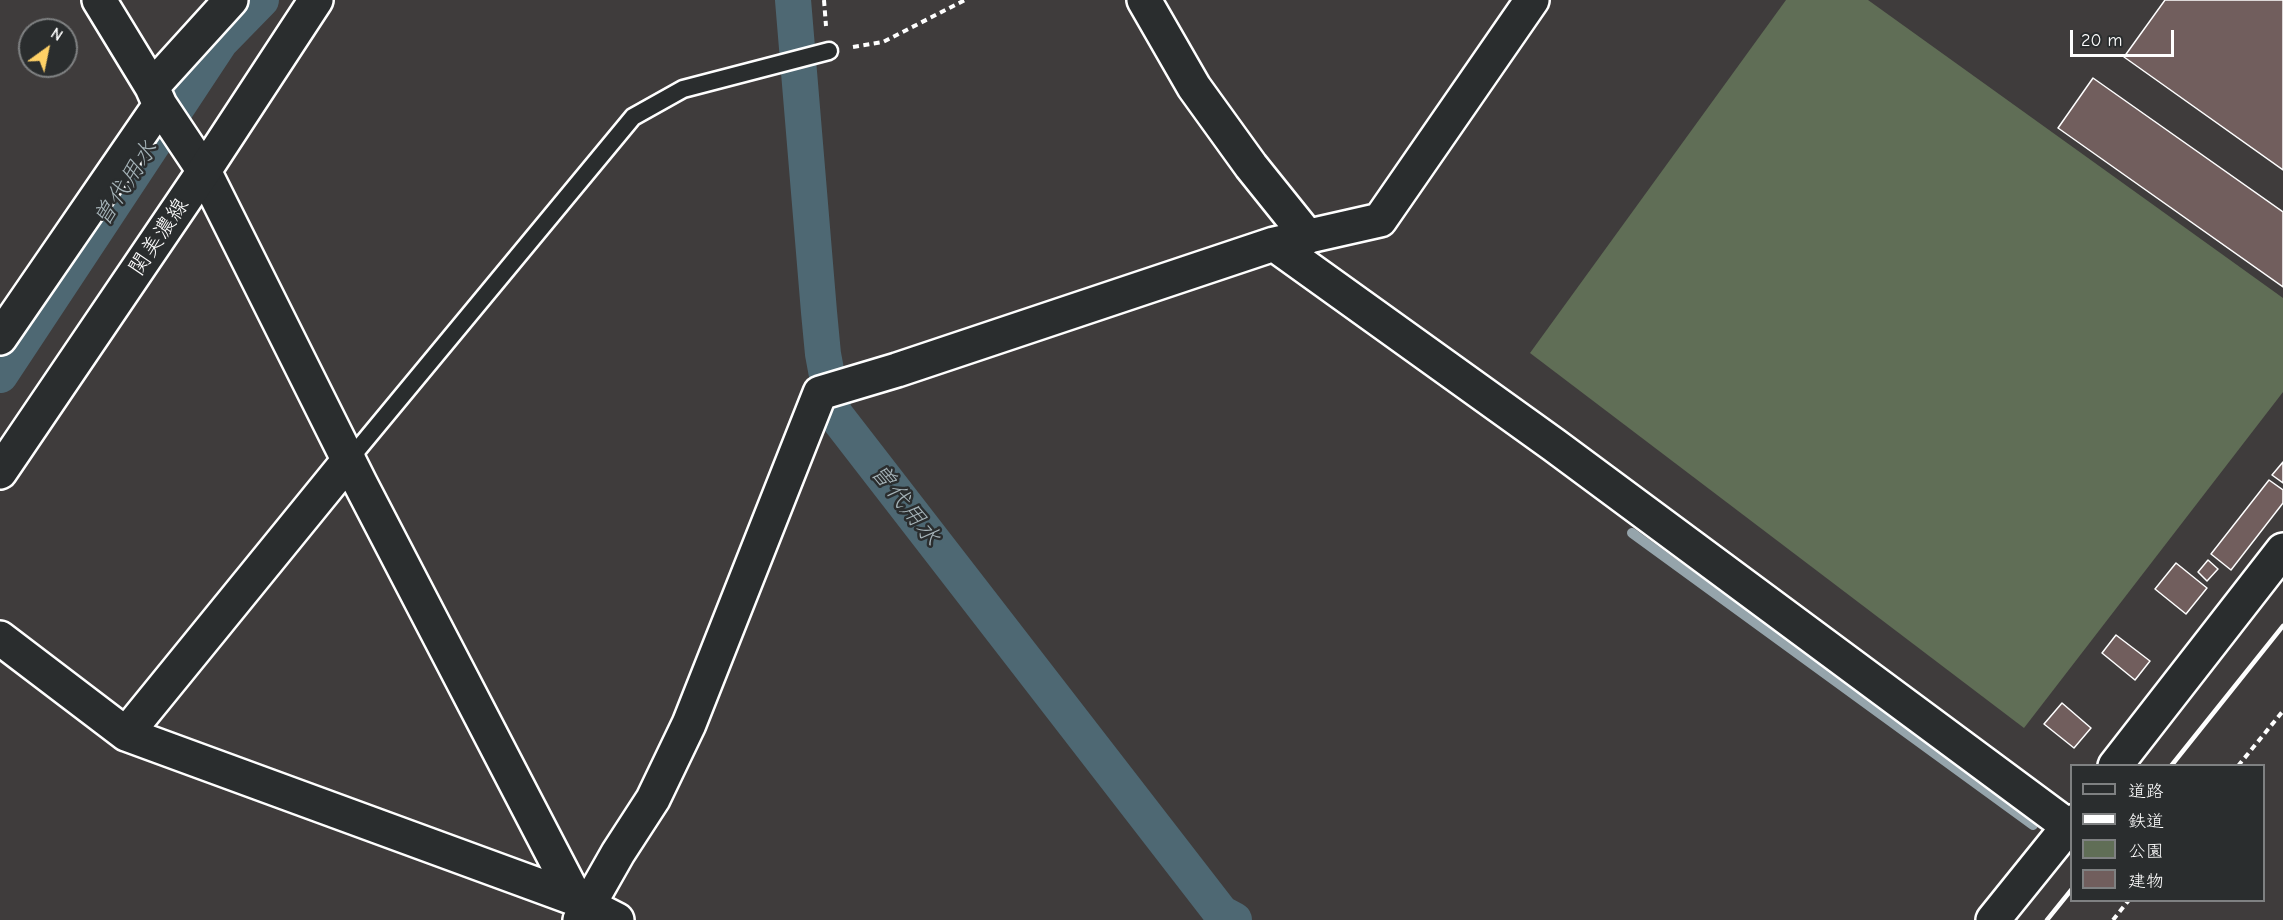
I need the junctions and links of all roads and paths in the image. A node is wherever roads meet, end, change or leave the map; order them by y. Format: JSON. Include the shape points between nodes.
{"nodes":[{"id":1,"x":99,"y":0,"type":"edge"},
{"id":2,"x":231,"y":0,"type":"edge"},
{"id":3,"x":316,"y":0,"type":"edge"},
{"id":4,"x":964,"y":0,"type":"edge"},
{"id":5,"x":1144,"y":0,"type":"edge"},
{"id":6,"x":1532,"y":0,"type":"edge"},
{"id":7,"x":829,"y":51,"type":"joint"},
{"id":8,"x":156,"y":96,"type":"junction"},
{"id":9,"x":204,"y":171,"type":"junction"},
{"id":10,"x":1308,"y":237,"type":"junction"},
{"id":11,"x":1274,"y":244,"type":"junction"},
{"id":12,"x":10,"y":299,"type":"edge"},
{"id":13,"x":0,"y":338,"type":"edge"},
{"id":14,"x":349,"y":460,"type":"junction"},
{"id":15,"x":0,"y":472,"type":"edge"},
{"id":16,"x":2283,"y":550,"type":"edge"},
{"id":17,"x":0,"y":638,"type":"edge"},
{"id":18,"x":2283,"y":711,"type":"edge"},
{"id":19,"x":126,"y":734,"type":"junction"},
{"id":20,"x":2116,"y":764,"type":"edge"},
{"id":21,"x":2239,"y":764,"type":"edge"},
{"id":22,"x":2070,"y":824,"type":"edge"},
{"id":23,"x":2127,"y":902,"type":"edge"},
{"id":24,"x":581,"y":908,"type":"edge"},
{"id":25,"x":617,"y":920,"type":"edge"},
{"id":26,"x":1993,"y":920,"type":"edge"},
{"id":27,"x":2113,"y":920,"type":"edge"}],
"edges":[{"from":1,"to":8,"type":"street"},
{"from":2,"to":8,"type":"street"},
{"from":3,"to":9,"type":"street","name":"関美濃線"},
{"from":4,"to":7,"type":"path","via":[[883,42]]},
{"from":5,"to":10,"type":"street","via":[[1194,87]]},
{"from":6,"to":10,"type":"street","via":[[1380,220]]},
{"from":7,"to":14,"type":"lane","via":[[682,89],[633,117]]},
{"from":8,"to":9,"type":"street"},
{"from":8,"to":12,"type":"street"},
{"from":9,"to":14,"type":"street"},
{"from":9,"to":15,"type":"street","name":"関美濃線"},
{"from":10,"to":11,"type":"street"},
{"from":11,"to":22,"type":"street"},
{"from":11,"to":24,"type":"street","via":[[820,393],[690,724],[653,799]]},
{"from":12,"to":13,"type":"street"},
{"from":14,"to":19,"type":"street"},
{"from":14,"to":24,"type":"street"},
{"from":16,"to":20,"type":"street"},
{"from":17,"to":19,"type":"street"},
{"from":18,"to":21,"type":"path"},
{"from":19,"to":24,"type":"street"},
{"from":22,"to":26,"type":"street"},
{"from":23,"to":27,"type":"path"},
{"from":24,"to":25,"type":"street"}]}
